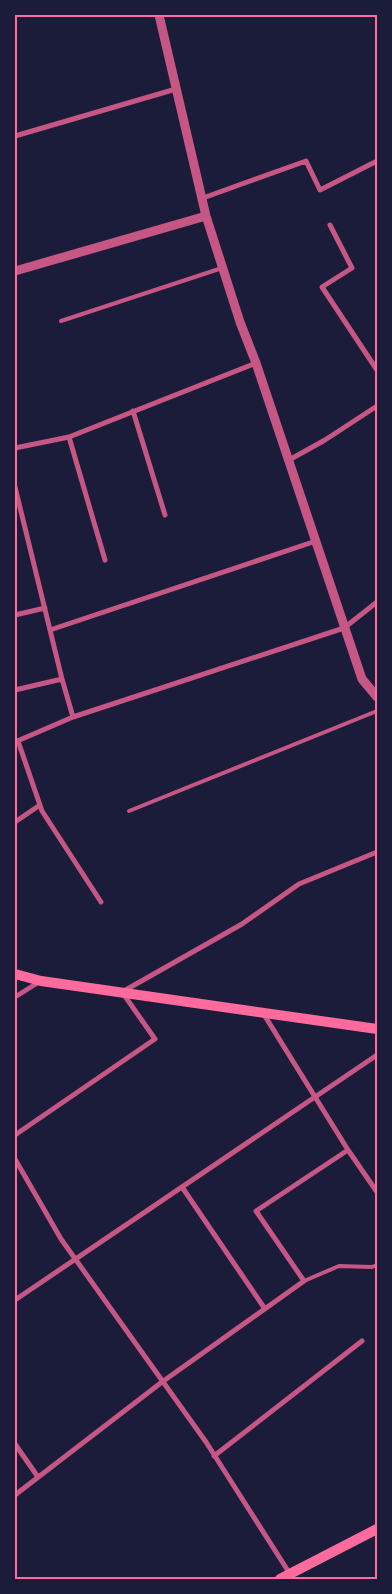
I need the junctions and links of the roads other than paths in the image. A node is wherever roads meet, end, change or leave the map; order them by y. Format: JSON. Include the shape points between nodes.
{"nodes":[{"id":1,"x":158,"y":15,"type":"edge"},
{"id":2,"x":176,"y":89,"type":"junction"},
{"id":3,"x":15,"y":136,"type":"edge"},
{"id":4,"x":377,"y":161,"type":"edge"},
{"id":5,"x":202,"y":198,"type":"junction"},
{"id":6,"x":206,"y":216,"type":"junction"},
{"id":7,"x":330,"y":225,"type":"dead end"},
{"id":8,"x":224,"y":268,"type":"junction"},
{"id":9,"x":15,"y":271,"type":"edge"},
{"id":10,"x":61,"y":321,"type":"dead end"},
{"id":11,"x":256,"y":363,"type":"junction"},
{"id":12,"x":377,"y":370,"type":"edge"},
{"id":13,"x":377,"y":406,"type":"edge"},
{"id":14,"x":133,"y":411,"type":"junction"},
{"id":15,"x":69,"y":437,"type":"junction"},
{"id":16,"x":15,"y":448,"type":"edge"},
{"id":17,"x":288,"y":460,"type":"junction"},
{"id":18,"x":15,"y":487,"type":"edge"},
{"id":19,"x":165,"y":515,"type":"dead end"},
{"id":20,"x":316,"y":541,"type":"junction"},
{"id":21,"x":105,"y":560,"type":"dead end"},
{"id":22,"x":377,"y":602,"type":"edge"},
{"id":23,"x":45,"y":608,"type":"junction"},
{"id":24,"x":15,"y":615,"type":"edge"},
{"id":25,"x":344,"y":628,"type":"junction"},
{"id":26,"x":50,"y":630,"type":"junction"},
{"id":27,"x":62,"y":679,"type":"junction"},
{"id":28,"x":15,"y":690,"type":"edge"},
{"id":29,"x":377,"y":697,"type":"edge"},
{"id":30,"x":377,"y":711,"type":"edge"},
{"id":31,"x":73,"y":717,"type":"junction"},
{"id":32,"x":16,"y":741,"type":"edge"},
{"id":33,"x":40,"y":805,"type":"junction"},
{"id":34,"x":129,"y":811,"type":"dead end"},
{"id":35,"x":15,"y":822,"type":"edge"},
{"id":36,"x":377,"y":852,"type":"edge"},
{"id":37,"x":101,"y":902,"type":"dead end"},
{"id":38,"x":15,"y":974,"type":"edge"},
{"id":39,"x":41,"y":980,"type":"junction"},
{"id":40,"x":122,"y":992,"type":"junction"},
{"id":41,"x":15,"y":997,"type":"edge"},
{"id":42,"x":263,"y":1012,"type":"junction"},
{"id":43,"x":377,"y":1028,"type":"edge"},
{"id":44,"x":377,"y":1055,"type":"edge"},
{"id":45,"x":315,"y":1097,"type":"junction"},
{"id":46,"x":15,"y":1135,"type":"edge"},
{"id":47,"x":348,"y":1150,"type":"junction"},
{"id":48,"x":15,"y":1159,"type":"edge"},
{"id":49,"x":182,"y":1187,"type":"junction"},
{"id":50,"x":377,"y":1192,"type":"edge"},
{"id":51,"x":75,"y":1259,"type":"junction"},
{"id":52,"x":377,"y":1265,"type":"edge"},
{"id":53,"x":304,"y":1281,"type":"junction"},
{"id":54,"x":15,"y":1300,"type":"edge"},
{"id":55,"x":265,"y":1309,"type":"junction"},
{"id":56,"x":362,"y":1341,"type":"dead end"},
{"id":57,"x":162,"y":1382,"type":"junction"},
{"id":58,"x":15,"y":1444,"type":"edge"},
{"id":59,"x":214,"y":1456,"type":"junction"},
{"id":60,"x":38,"y":1477,"type":"junction"},
{"id":61,"x":15,"y":1495,"type":"edge"},
{"id":62,"x":377,"y":1528,"type":"edge"},
{"id":63,"x":290,"y":1574,"type":"junction"},
{"id":64,"x":280,"y":1579,"type":"edge"}],
"edges":[{"from":1,"to":2,"type":"street"},
{"from":2,"to":3,"type":"street"},
{"from":2,"to":5,"type":"street"},
{"from":4,"to":5,"type":"street","via":[[320,190],[306,161]]},
{"from":5,"to":6,"type":"street"},
{"from":6,"to":8,"type":"street"},
{"from":6,"to":9,"type":"street"},
{"from":7,"to":12,"type":"street","via":[[352,268],[322,287]]},
{"from":8,"to":10,"type":"lane"},
{"from":8,"to":11,"type":"street"},
{"from":11,"to":14,"type":"street"},
{"from":11,"to":17,"type":"street"},
{"from":13,"to":17,"type":"street"},
{"from":14,"to":15,"type":"street"},
{"from":14,"to":19,"type":"street"},
{"from":15,"to":16,"type":"street"},
{"from":15,"to":21,"type":"street"},
{"from":17,"to":20,"type":"street"},
{"from":18,"to":23,"type":"street"},
{"from":20,"to":25,"type":"street"},
{"from":20,"to":26,"type":"street"},
{"from":22,"to":25,"type":"street"},
{"from":23,"to":24,"type":"street"},
{"from":23,"to":26,"type":"street"},
{"from":25,"to":29,"type":"street","via":[[362,679]]},
{"from":25,"to":31,"type":"street"},
{"from":26,"to":27,"type":"street"},
{"from":27,"to":28,"type":"street"},
{"from":27,"to":31,"type":"street"},
{"from":30,"to":34,"type":"lane"},
{"from":31,"to":32,"type":"street"},
{"from":32,"to":33,"type":"street"},
{"from":33,"to":35,"type":"street"},
{"from":33,"to":37,"type":"street"},
{"from":36,"to":40,"type":"street","via":[[299,884],[242,924]]},
{"from":38,"to":39,"type":"main road"},
{"from":39,"to":40,"type":"main road"},
{"from":39,"to":41,"type":"street"},
{"from":40,"to":42,"type":"main road"},
{"from":40,"to":46,"type":"street","via":[[155,1039]]},
{"from":42,"to":43,"type":"main road"},
{"from":42,"to":45,"type":"street"},
{"from":44,"to":45,"type":"street"},
{"from":45,"to":47,"type":"street"},
{"from":45,"to":49,"type":"street"},
{"from":47,"to":50,"type":"street"},
{"from":47,"to":53,"type":"street","via":[[256,1210]]},
{"from":48,"to":51,"type":"street"},
{"from":49,"to":51,"type":"street"},
{"from":49,"to":55,"type":"street"},
{"from":51,"to":54,"type":"street"},
{"from":51,"to":57,"type":"street"},
{"from":52,"to":53,"type":"lane","via":[[339,1266]]},
{"from":53,"to":55,"type":"street"},
{"from":55,"to":57,"type":"street"},
{"from":56,"to":59,"type":"street"},
{"from":57,"to":59,"type":"street"},
{"from":57,"to":60,"type":"street"},
{"from":58,"to":60,"type":"street"},
{"from":59,"to":63,"type":"street"},
{"from":60,"to":61,"type":"street"},
{"from":62,"to":63,"type":"main road"},
{"from":63,"to":64,"type":"main road"}]}
